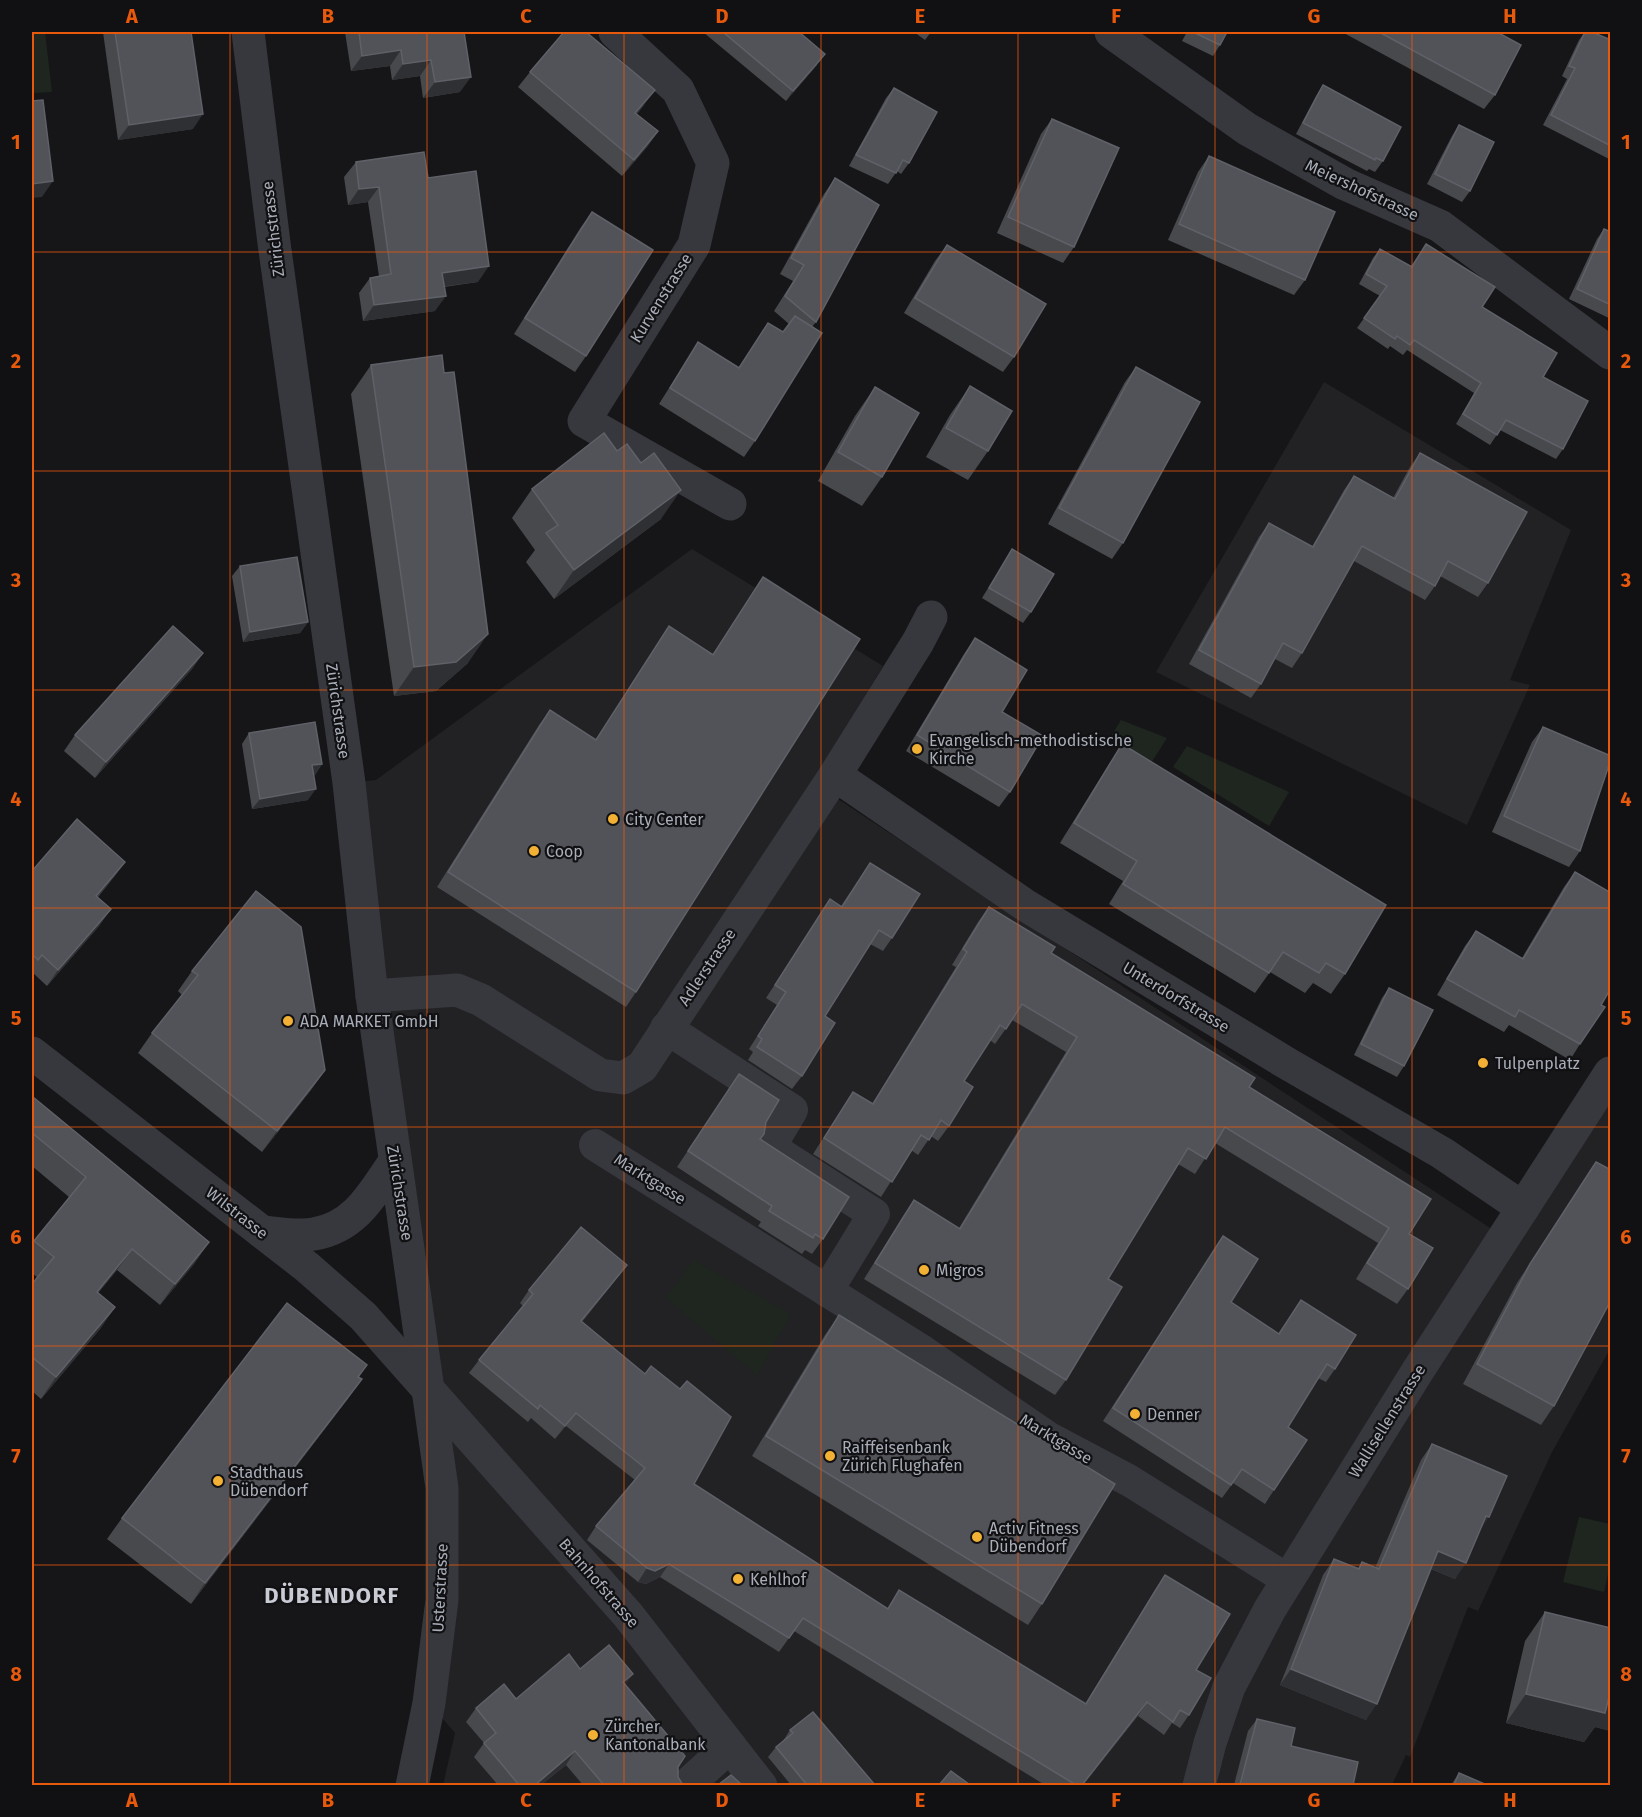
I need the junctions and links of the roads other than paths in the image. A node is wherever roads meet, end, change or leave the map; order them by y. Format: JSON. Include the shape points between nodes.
{"nodes":[{"id":1,"x":248,"y":32,"type":"edge"},
{"id":2,"x":615,"y":32,"type":"edge"},
{"id":3,"x":1111,"y":32,"type":"edge"},
{"id":4,"x":1611,"y":352,"type":"edge"},
{"id":5,"x":730,"y":504,"type":"dead end"},
{"id":6,"x":931,"y":617,"type":"dead end"},
{"id":7,"x":835,"y":775,"type":"junction"},
{"id":8,"x":372,"y":996,"type":"junction"},
{"id":9,"x":666,"y":1028,"type":"junction"},
{"id":10,"x":32,"y":1053,"type":"edge"},
{"id":11,"x":1611,"y":1073,"type":"edge"},
{"id":12,"x":595,"y":1145,"type":"dead end"},
{"id":13,"x":395,"y":1161,"type":"junction"},
{"id":14,"x":1523,"y":1208,"type":"junction"},
{"id":15,"x":262,"y":1232,"type":"junction"},
{"id":16,"x":827,"y":1291,"type":"junction"},
{"id":17,"x":428,"y":1390,"type":"junction"},
{"id":18,"x":1288,"y":1580,"type":"junction"},
{"id":19,"x":730,"y":1746,"type":"junction"},
{"id":20,"x":412,"y":1785,"type":"edge"},
{"id":21,"x":686,"y":1785,"type":"edge"},
{"id":22,"x":761,"y":1785,"type":"edge"},
{"id":23,"x":1199,"y":1785,"type":"edge"}],
"edges":[{"from":1,"to":8,"type":"street","name":"Zürichstrasse","via":[[349,783]]},
{"from":2,"to":5,"type":"street","name":"Kurvenstrasse","via":[[678,90],[713,163],[694,245],[584,421]]},
{"from":3,"to":4,"type":"street","name":"Meiershofstrasse","via":[[1270,144],[1364,194],[1440,226]]},
{"from":6,"to":7,"type":"street","name":"Adlerstrasse"},
{"from":7,"to":9,"type":"street","name":"Adlerstrasse"},
{"from":7,"to":14,"type":"street","name":"Unterdorfstrasse","via":[[1025,905],[1442,1153]]},
{"from":8,"to":9,"type":"street","name":"Adlerstrasse","via":[[457,990],[481,1000],[600,1075],[623,1078],[642,1067]]},
{"from":8,"to":13,"type":"street","name":"Zürichstrasse"},
{"from":9,"to":16,"type":"street","via":[[792,1110],[770,1147],[874,1214]]},
{"from":10,"to":15,"type":"street","name":"Wilstrasse"},
{"from":11,"to":14,"type":"street","name":"Wallisellenstrasse"},
{"from":12,"to":16,"type":"street","name":"Marktgasse"},
{"from":13,"to":15,"type":"street","via":[[363,1208],[345,1223],[314,1234]]},
{"from":13,"to":17,"type":"street","name":"Zürichstrasse"},
{"from":14,"to":18,"type":"street","name":"Wallisellenstrasse"},
{"from":15,"to":17,"type":"street","name":"Wilstrasse","via":[[363,1316]]},
{"from":16,"to":18,"type":"street","name":"Marktgasse","via":[[1049,1438],[1130,1481]]},
{"from":17,"to":19,"type":"street","name":"Bahnhofstrasse","via":[[628,1615]]},
{"from":17,"to":20,"type":"street","name":"Usterstrasse","via":[[442,1488],[442,1600],[429,1703]]},
{"from":18,"to":23,"type":"street","name":"Wallisellenstrasse","via":[[1229,1687]]},
{"from":19,"to":21,"type":"street"},
{"from":19,"to":22,"type":"street","name":"Bahnhofstrasse"}]}
